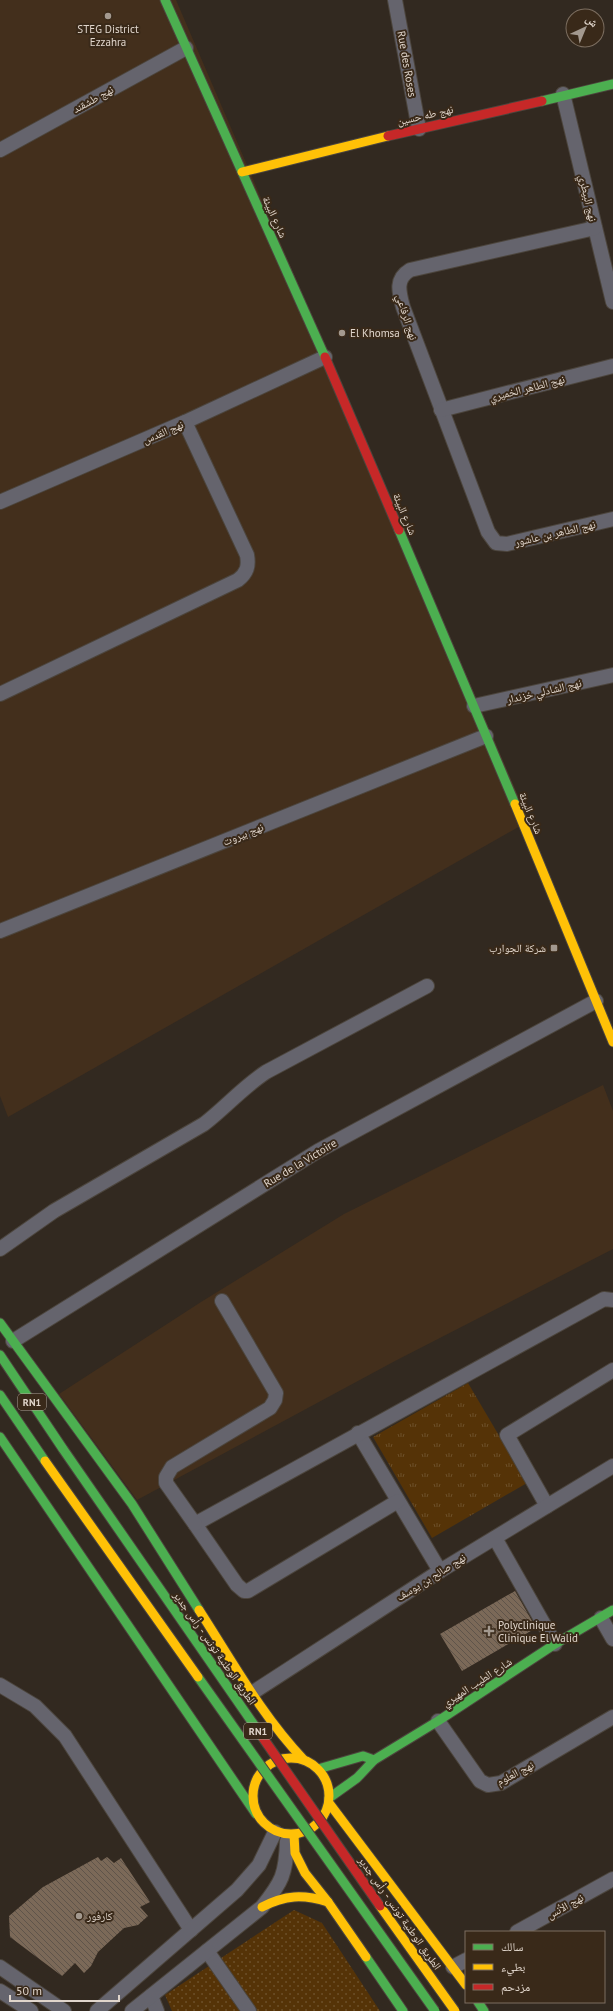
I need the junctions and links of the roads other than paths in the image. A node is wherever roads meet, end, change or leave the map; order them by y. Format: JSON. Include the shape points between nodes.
{"nodes":[{"id":1,"x":165,"y":0,"type":"edge"},
{"id":2,"x":395,"y":0,"type":"edge"},
{"id":3,"x":186,"y":48,"type":"junction"},
{"id":4,"x":613,"y":84,"type":"edge"},
{"id":5,"x":563,"y":94,"type":"junction"},
{"id":6,"x":419,"y":129,"type":"junction"},
{"id":7,"x":0,"y":150,"type":"edge"},
{"id":8,"x":242,"y":172,"type":"junction"},
{"id":9,"x":595,"y":228,"type":"junction"},
{"id":10,"x":613,"y":302,"type":"edge"},
{"id":11,"x":324,"y":358,"type":"junction"},
{"id":12,"x":613,"y":366,"type":"edge"},
{"id":13,"x":441,"y":410,"type":"junction"},
{"id":14,"x":185,"y":422,"type":"junction"},
{"id":15,"x":0,"y":502,"type":"edge"},
{"id":16,"x":613,"y":519,"type":"edge"},
{"id":17,"x":496,"y":543,"type":"joint"},
{"id":18,"x":613,"y":675,"type":"edge"},
{"id":19,"x":0,"y":694,"type":"edge"},
{"id":20,"x":474,"y":706,"type":"junction"},
{"id":21,"x":486,"y":736,"type":"junction"},
{"id":22,"x":0,"y":931,"type":"edge"},
{"id":23,"x":427,"y":986,"type":"dead end"},
{"id":24,"x":596,"y":1001,"type":"junction"},
{"id":25,"x":613,"y":1042,"type":"edge"},
{"id":26,"x":0,"y":1249,"type":"edge"},
{"id":27,"x":613,"y":1300,"type":"edge"},
{"id":28,"x":222,"y":1301,"type":"dead end"},
{"id":29,"x":0,"y":1323,"type":"edge"},
{"id":30,"x":13,"y":1341,"type":"junction"},
{"id":31,"x":0,"y":1355,"type":"edge"},
{"id":32,"x":613,"y":1370,"type":"edge"},
{"id":33,"x":0,"y":1395,"type":"edge"},
{"id":34,"x":358,"y":1433,"type":"junction"},
{"id":35,"x":0,"y":1439,"type":"edge"},
{"id":36,"x":613,"y":1466,"type":"edge"},
{"id":37,"x":398,"y":1501,"type":"junction"},
{"id":38,"x":547,"y":1506,"type":"junction"},
{"id":39,"x":195,"y":1524,"type":"junction"},
{"id":40,"x":495,"y":1538,"type":"junction"},
{"id":41,"x":440,"y":1571,"type":"junction"},
{"id":42,"x":613,"y":1610,"type":"edge"},
{"id":43,"x":601,"y":1618,"type":"junction"},
{"id":44,"x":613,"y":1639,"type":"edge"},
{"id":45,"x":555,"y":1644,"type":"junction"},
{"id":46,"x":0,"y":1685,"type":"edge"},
{"id":47,"x":252,"y":1693,"type":"junction"},
{"id":48,"x":613,"y":1717,"type":"edge"},
{"id":49,"x":438,"y":1721,"type":"junction"},
{"id":50,"x":304,"y":1760,"type":"junction"},
{"id":51,"x":374,"y":1760,"type":"junction"},
{"id":52,"x":318,"y":1769,"type":"junction"},
{"id":53,"x":329,"y":1800,"type":"junction"},
{"id":54,"x":256,"y":1814,"type":"junction"},
{"id":55,"x":285,"y":1834,"type":"junction"},
{"id":56,"x":613,"y":1879,"type":"edge"},
{"id":57,"x":328,"y":1902,"type":"junction"},
{"id":58,"x":262,"y":1907,"type":"junction"},
{"id":59,"x":191,"y":1930,"type":"junction"},
{"id":60,"x":519,"y":1931,"type":"edge"},
{"id":61,"x":207,"y":1951,"type":"junction"},
{"id":62,"x":465,"y":1961,"type":"edge"},
{"id":63,"x":0,"y":1967,"type":"edge"},
{"id":64,"x":453,"y":1967,"type":"junction"},
{"id":65,"x":465,"y":1984,"type":"edge"},
{"id":66,"x":0,"y":1991,"type":"edge"},
{"id":67,"x":151,"y":1996,"type":"junction"},
{"id":68,"x":31,"y":2011,"type":"edge"},
{"id":69,"x":64,"y":2011,"type":"edge"},
{"id":70,"x":97,"y":2011,"type":"edge"},
{"id":71,"x":132,"y":2011,"type":"edge"},
{"id":72,"x":156,"y":2011,"type":"edge"},
{"id":73,"x":249,"y":2011,"type":"edge"},
{"id":74,"x":404,"y":2011,"type":"edge"},
{"id":75,"x":435,"y":2011,"type":"edge"},
{"id":76,"x":455,"y":2011,"type":"edge"}],
"edges":[{"from":1,"to":3,"type":"main road","name":"شارع البيئة"},
{"from":2,"to":6,"type":"street","name":"Rue des Roses"},
{"from":3,"to":7,"type":"street","name":"نهج طشقند"},
{"from":3,"to":8,"type":"main road","name":"شارع البيئة"},
{"from":4,"to":5,"type":"main road","name":"نهج طه حسين"},
{"from":5,"to":6,"type":"main road","name":"نهج طه حسين"},
{"from":5,"to":9,"type":"street","name":"نهج البيطري"},
{"from":6,"to":8,"type":"main road","name":"نهج طه حسين"},
{"from":8,"to":11,"type":"main road","name":"شارع البيئة"},
{"from":9,"to":10,"type":"street","name":"نهج البيطري"},
{"from":9,"to":13,"type":"street","name":"نهج الرفاعي","via":[[410,270],[403,274],[399,280],[398,290],[402,307]]},
{"from":11,"to":14,"type":"street","name":"نهج القدس"},
{"from":11,"to":20,"type":"main road","name":"شارع البيئة"},
{"from":12,"to":13,"type":"street","name":"نهج الطاهر الخميري"},
{"from":13,"to":17,"type":"street","name":"نهج الرفاعي","via":[[488,532]]},
{"from":14,"to":15,"type":"street","name":"نهج القدس"},
{"from":14,"to":19,"type":"street","via":[[247,555],[248,568],[244,575],[231,584]]},
{"from":16,"to":17,"type":"street","name":"نهج الطاهر بن عاشور","via":[[507,544]]},
{"from":18,"to":20,"type":"street","name":"نهج الشادلي خزندار"},
{"from":20,"to":21,"type":"main road","name":"شارع البيئة"},
{"from":21,"to":22,"type":"street","name":"نهج بيروت"},
{"from":21,"to":24,"type":"main road","name":"شارع البيئة"},
{"from":23,"to":26,"type":"street","via":[[266,1072],[247,1084],[219,1113],[204,1124],[54,1211]]},
{"from":24,"to":25,"type":"main road","name":"شارع البيئة"},
{"from":24,"to":30,"type":"street","name":"Rue de la Victoire","via":[[318,1151]]},
{"from":27,"to":34,"type":"street","via":[[604,1299],[405,1410]]},
{"from":28,"to":39,"type":"street","via":[[276,1396],[270,1408],[172,1467],[168,1472],[166,1483]]},
{"from":29,"to":30,"type":"main road"},
{"from":30,"to":47,"type":"main road","via":[[132,1504]]},
{"from":31,"to":76,"type":"main road","name":"الطريق الوطنية تونس - رأس جدير","number":"RN1","bridge":true,"via":[[360,1878]]},
{"from":32,"to":38,"type":"street","via":[[507,1435]]},
{"from":33,"to":75,"type":"main road","number":"RN1","bridge":true},
{"from":34,"to":37,"type":"street"},
{"from":34,"to":39,"type":"street"},
{"from":35,"to":54,"type":"main road"},
{"from":36,"to":38,"type":"street","name":"نهج صالح بن يوسف"},
{"from":37,"to":39,"type":"street","via":[[248,1591],[237,1585]]},
{"from":37,"to":41,"type":"street"},
{"from":38,"to":40,"type":"street","name":"نهج صالح بن يوسف"},
{"from":40,"to":41,"type":"street","name":"نهج صالح بن يوسف"},
{"from":40,"to":45,"type":"street"},
{"from":41,"to":47,"type":"street","name":"نهج صالح بن يوسف"},
{"from":42,"to":43,"type":"main road","name":"شارع الطيب المهيري"},
{"from":43,"to":44,"type":"street"},
{"from":43,"to":45,"type":"main road","name":"شارع الطيب المهيري"},
{"from":45,"to":49,"type":"main road","name":"شارع الطيب المهيري"},
{"from":46,"to":59,"type":"street","via":[[35,1706],[66,1736]]},
{"from":47,"to":50,"type":"main road","via":[[289,1744]]},
{"from":48,"to":49,"type":"street","name":"نهج العلوم","via":[[501,1783],[488,1785],[480,1781]]},
{"from":49,"to":51,"type":"main road","name":"شارع الطيب المهيري"},
{"from":50,"to":52,"type":"main road"},
{"from":50,"to":54,"type":"main road","via":[[281,1759],[270,1763],[261,1771],[252,1792]]},
{"from":51,"to":52,"type":"main road","via":[[363,1756]]},
{"from":51,"to":53,"type":"main road","name":"شارع الطيب المهيري","via":[[357,1778]]},
{"from":52,"to":53,"type":"main road","via":[[328,1787]]},
{"from":53,"to":55,"type":"main road","via":[[317,1825],[306,1832]]},
{"from":53,"to":64,"type":"main road"},
{"from":54,"to":55,"type":"main road","via":[[265,1825]]},
{"from":55,"to":57,"type":"main road","via":[[302,1867]]},
{"from":55,"to":58,"type":"street","via":[[285,1869],[279,1886]]},
{"from":55,"to":59,"type":"street","via":[[237,1890]]},
{"from":56,"to":60,"type":"street","name":"نهج الأنس"},
{"from":57,"to":58,"type":"main road","via":[[311,1896],[294,1895],[277,1899]]},
{"from":57,"to":74,"type":"main road"},
{"from":58,"to":61,"type":"street"},
{"from":59,"to":70,"type":"street"},
{"from":61,"to":67,"type":"street"},
{"from":61,"to":73,"type":"street"},
{"from":62,"to":64,"type":"street"},
{"from":63,"to":69,"type":"street"},
{"from":64,"to":65,"type":"main road"},
{"from":66,"to":68,"type":"street"},
{"from":67,"to":71,"type":"street"},
{"from":67,"to":72,"type":"street"}]}
